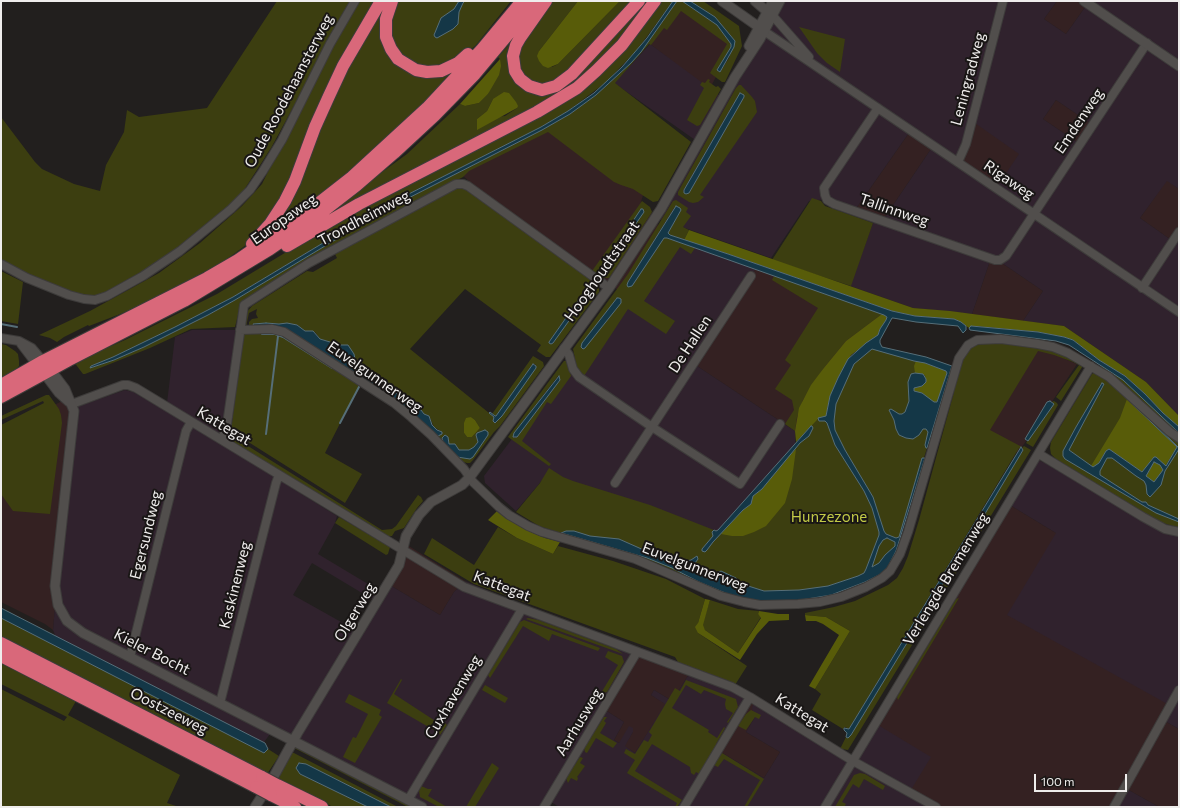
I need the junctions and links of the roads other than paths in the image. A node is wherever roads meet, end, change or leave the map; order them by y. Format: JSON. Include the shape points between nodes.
{"nodes":[{"id":1,"x":355,"y":1,"type":"edge"},
{"id":2,"x":381,"y":1,"type":"edge"},
{"id":3,"x":392,"y":1,"type":"edge"},
{"id":4,"x":536,"y":1,"type":"edge"},
{"id":5,"x":546,"y":1,"type":"edge"},
{"id":6,"x":639,"y":1,"type":"edge"},
{"id":7,"x":655,"y":1,"type":"edge"},
{"id":8,"x":722,"y":1,"type":"edge"},
{"id":9,"x":755,"y":1,"type":"edge"},
{"id":10,"x":773,"y":1,"type":"edge"},
{"id":11,"x":780,"y":1,"type":"edge"},
{"id":12,"x":1003,"y":1,"type":"edge"},
{"id":13,"x":1084,"y":1,"type":"edge"},
{"id":14,"x":519,"y":5,"type":"edge"},
{"id":15,"x":770,"y":14,"type":"junction"},
{"id":16,"x":762,"y":29,"type":"junction"},
{"id":17,"x":1147,"y":43,"type":"junction"},
{"id":18,"x":1179,"y":66,"type":"edge"},
{"id":19,"x":824,"y":71,"type":"junction"},
{"id":20,"x":878,"y":108,"type":"junction"},
{"id":21,"x":958,"y":162,"type":"junction"},
{"id":22,"x":1034,"y":213,"type":"junction"},
{"id":23,"x":1179,"y":232,"type":"edge"},
{"id":24,"x":238,"y":260,"type":"junction"},
{"id":25,"x":1,"y":264,"type":"edge"},
{"id":26,"x":751,"y":276,"type":"dead end"},
{"id":27,"x":225,"y":277,"type":"junction"},
{"id":28,"x":610,"y":288,"type":"junction"},
{"id":29,"x":1142,"y":288,"type":"junction"},
{"id":30,"x":1179,"y":312,"type":"edge"},
{"id":31,"x":240,"y":330,"type":"junction"},
{"id":32,"x":1,"y":338,"type":"edge"},
{"id":33,"x":564,"y":348,"type":"junction"},
{"id":34,"x":1091,"y":366,"type":"junction"},
{"id":35,"x":44,"y":367,"type":"junction"},
{"id":36,"x":1,"y":385,"type":"edge"},
{"id":37,"x":1,"y":397,"type":"edge"},
{"id":38,"x":72,"y":404,"type":"junction"},
{"id":39,"x":191,"y":422,"type":"junction"},
{"id":40,"x":780,"y":424,"type":"dead end"},
{"id":41,"x":652,"y":427,"type":"junction"},
{"id":42,"x":1179,"y":438,"type":"edge"},
{"id":43,"x":221,"y":439,"type":"junction"},
{"id":44,"x":1039,"y":454,"type":"junction"},
{"id":45,"x":279,"y":475,"type":"junction"},
{"id":46,"x":470,"y":477,"type":"junction"},
{"id":47,"x":615,"y":483,"type":"dead end"},
{"id":48,"x":1179,"y":532,"type":"edge"},
{"id":49,"x":403,"y":551,"type":"junction"},
{"id":50,"x":522,"y":609,"type":"junction"},
{"id":51,"x":1,"y":643,"type":"edge"},
{"id":52,"x":637,"y":652,"type":"junction"},
{"id":53,"x":1,"y":656,"type":"edge"},
{"id":54,"x":130,"y":657,"type":"junction"},
{"id":55,"x":1179,"y":690,"type":"edge"},
{"id":56,"x":750,"y":697,"type":"junction"},
{"id":57,"x":220,"y":703,"type":"junction"},
{"id":58,"x":294,"y":741,"type":"junction"},
{"id":59,"x":853,"y":760,"type":"junction"},
{"id":60,"x":267,"y":786,"type":"junction"},
{"id":61,"x":408,"y":800,"type":"junction"},
{"id":62,"x":255,"y":807,"type":"edge"},
{"id":63,"x":295,"y":807,"type":"edge"},
{"id":64,"x":322,"y":807,"type":"edge"},
{"id":65,"x":422,"y":807,"type":"edge"},
{"id":66,"x":544,"y":807,"type":"edge"},
{"id":67,"x":684,"y":807,"type":"edge"},
{"id":68,"x":825,"y":807,"type":"edge"},
{"id":69,"x":936,"y":807,"type":"edge"},
{"id":70,"x":1114,"y":807,"type":"edge"}],
"edges":[{"from":1,"to":25,"type":"street","name":"Oude Roodehaansterweg","via":[[264,171],[231,209],[180,251],[143,276],[95,300],[69,295]]},
{"from":2,"to":24,"type":"highway","via":[[343,66],[285,201],[270,224]]},
{"from":3,"to":14,"type":"highway","via":[[385,25],[391,49],[398,59],[416,70],[427,72],[441,71],[458,63]]},
{"from":4,"to":27,"type":"highway","name":"Europaweg","via":[[475,74],[394,153],[312,220]]},
{"from":5,"to":6,"type":"highway","via":[[520,38],[513,56],[515,71],[520,79],[529,86],[542,90],[567,79]]},
{"from":7,"to":27,"type":"highway","via":[[622,45],[576,88],[537,112],[359,204],[261,261]]},
{"from":8,"to":16,"type":"street"},
{"from":9,"to":15,"type":"street"},
{"from":10,"to":15,"type":"street"},
{"from":11,"to":15,"type":"street"},
{"from":12,"to":21,"type":"street","name":"Leningradweg","via":[[966,144]]},
{"from":13,"to":17,"type":"street"},
{"from":14,"to":24,"type":"highway","name":"Europaweg","via":[[427,108],[389,144],[306,213]]},
{"from":15,"to":16,"type":"street","name":"Hooghoudtstraat"},
{"from":15,"to":19,"type":"street","name":"Rigaweg","via":[[803,52]]},
{"from":16,"to":19,"type":"street","name":"Rigaweg"},
{"from":16,"to":28,"type":"street","name":"Hooghoudtstraat","via":[[661,209]]},
{"from":17,"to":18,"type":"street"},
{"from":17,"to":22,"type":"street","name":"Emdenweg"},
{"from":19,"to":20,"type":"street","name":"Rigaweg"},
{"from":20,"to":21,"type":"street","name":"Rigaweg"},
{"from":20,"to":22,"type":"street","name":"Tallinnweg","via":[[824,188],[829,202],[995,260],[1006,256]]},
{"from":21,"to":22,"type":"street","name":"Rigaweg"},
{"from":22,"to":29,"type":"street","name":"Rigaweg"},
{"from":23,"to":29,"type":"street"},
{"from":24,"to":35,"type":"highway","name":"Europaweg"},
{"from":26,"to":41,"type":"street","name":"De Hallen"},
{"from":27,"to":35,"type":"highway","name":"Europaweg","via":[[158,315]]},
{"from":28,"to":31,"type":"street","name":"Trondheimweg","via":[[468,186],[456,184],[309,264],[244,305]]},
{"from":28,"to":33,"type":"street","name":"Hooghoudtstraat"},
{"from":29,"to":30,"type":"street","name":"Rigaweg"},
{"from":31,"to":43,"type":"street","name":"Trondheimweg","via":[[226,431]]},
{"from":31,"to":46,"type":"street","name":"Euvelgunnerweg","via":[[276,330],[300,342],[403,410],[431,435]]},
{"from":32,"to":35,"type":"street","via":[[19,341],[32,348]]},
{"from":33,"to":41,"type":"street","via":[[570,355],[573,369],[579,377]]},
{"from":33,"to":46,"type":"street","name":"Hooghoudtstraat"},
{"from":34,"to":42,"type":"street","name":"Euvelgunnerweg","via":[[1109,377]]},
{"from":34,"to":44,"type":"street","name":"Verlengde Bremenweg"},
{"from":34,"to":46,"type":"street","name":"Euvelgunnerweg","via":[[1068,353],[1038,344],[984,339],[968,345],[959,358],[949,388],[908,532],[895,564],[886,575],[866,587],[820,602],[768,605],[733,600],[635,559],[542,532],[509,515]]},
{"from":35,"to":36,"type":"highway","name":"Europaweg"},
{"from":35,"to":37,"type":"highway","name":"Europaweg"},
{"from":35,"to":38,"type":"street","name":"Kieler Bocht","via":[[65,389]]},
{"from":38,"to":39,"type":"street","name":"Kattegat","via":[[128,385]]},
{"from":38,"to":54,"type":"street","name":"Kieler Bocht","via":[[74,415],[56,569],[56,599],[60,611],[72,626]]},
{"from":39,"to":43,"type":"street","name":"Kattegat"},
{"from":39,"to":54,"type":"street","name":"Egersundweg","via":[[186,431]]},
{"from":40,"to":41,"type":"street","via":[[740,484]]},
{"from":41,"to":47,"type":"street","name":"De Hallen"},
{"from":43,"to":45,"type":"street","name":"Kattegat"},
{"from":44,"to":48,"type":"street","via":[[1143,517],[1166,529]]},
{"from":44,"to":59,"type":"street","name":"Verlengde Bremenweg"},
{"from":45,"to":49,"type":"street","name":"Kattegat"},
{"from":45,"to":57,"type":"street","name":"Kaskinenweg"},
{"from":46,"to":49,"type":"street","name":"Olgerweg","via":[[462,485],[430,502],[423,509],[408,532]]},
{"from":49,"to":50,"type":"street","name":"Kattegat","via":[[464,587]]},
{"from":49,"to":58,"type":"street","name":"Olgerweg","via":[[399,565]]},
{"from":50,"to":52,"type":"street","name":"Kattegat"},
{"from":50,"to":61,"type":"street","name":"Cuxhavenweg"},
{"from":51,"to":60,"type":"highway","name":"Oostzeeweg"},
{"from":52,"to":56,"type":"street","name":"Kattegat","via":[[714,680]]},
{"from":52,"to":66,"type":"street","name":"Aarhusweg"},
{"from":53,"to":60,"type":"highway","name":"Oostzeeweg"},
{"from":54,"to":57,"type":"street","name":"Kieler Bocht"},
{"from":55,"to":70,"type":"street"},
{"from":56,"to":59,"type":"street","name":"Kattegat"},
{"from":56,"to":67,"type":"street"},
{"from":57,"to":58,"type":"street","name":"Kieler Bocht"},
{"from":58,"to":60,"type":"street","name":"Olgerweg"},
{"from":58,"to":61,"type":"street","name":"Kieler Bocht"},
{"from":59,"to":68,"type":"street","name":"Verlengde Bremenweg"},
{"from":59,"to":69,"type":"street","name":"Kattegat"},
{"from":60,"to":62,"type":"street","name":"Olgerweg"},
{"from":60,"to":63,"type":"highway","name":"Oostzeeweg"},
{"from":60,"to":64,"type":"highway","name":"Oostzeeweg"},
{"from":61,"to":65,"type":"street","name":"Kieler Bocht"}]}
